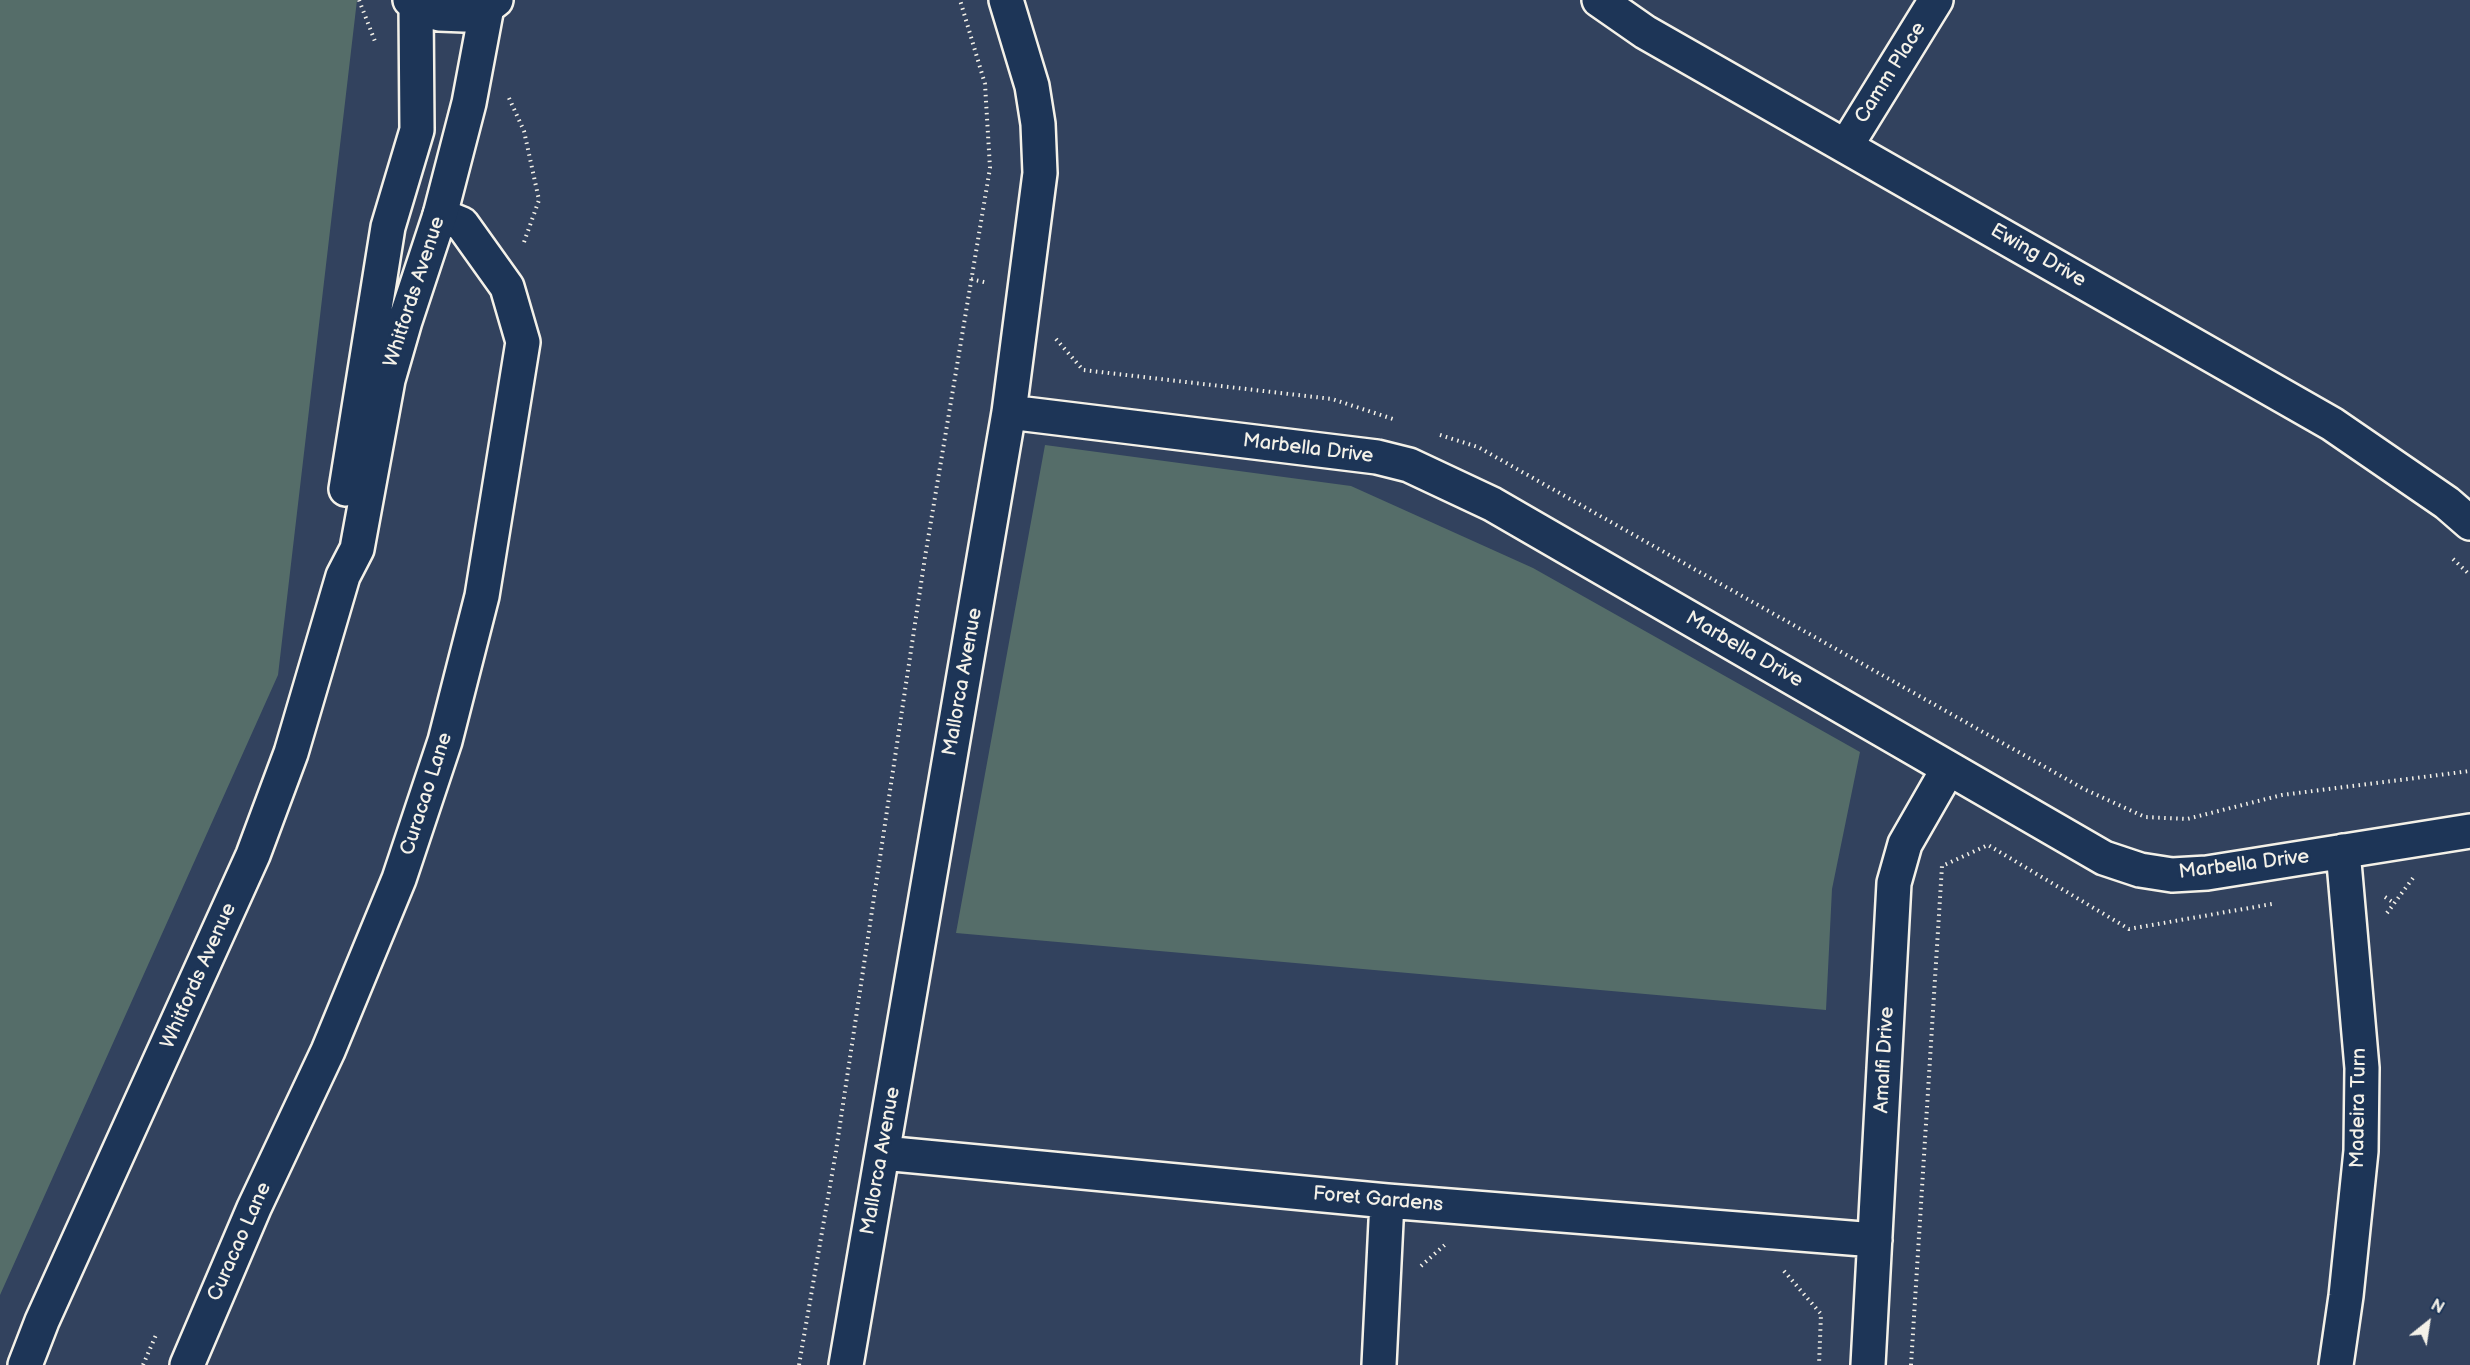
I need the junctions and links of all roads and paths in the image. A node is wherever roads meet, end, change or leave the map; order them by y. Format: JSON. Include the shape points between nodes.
{"nodes":[{"id":1,"x":960,"y":0,"type":"edge"},
{"id":2,"x":1006,"y":0,"type":"edge"},
{"id":3,"x":1599,"y":0,"type":"edge"},
{"id":4,"x":1936,"y":0,"type":"edge"},
{"id":5,"x":413,"y":2,"type":"edge"},
{"id":6,"x":492,"y":4,"type":"edge"},
{"id":7,"x":505,"y":91,"type":"dead end"},
{"id":8,"x":1846,"y":146,"type":"junction"},
{"id":9,"x":440,"y":215,"type":"junction"},
{"id":10,"x":971,"y":279,"type":"junction"},
{"id":11,"x":507,"y":287,"type":"junction"},
{"id":12,"x":1024,"y":290,"type":"junction"},
{"id":13,"x":1055,"y":337,"type":"dead end"},
{"id":14,"x":1009,"y":412,"type":"junction"},
{"id":15,"x":1400,"y":422,"type":"dead end"},
{"id":16,"x":1433,"y":433,"type":"dead end"},
{"id":17,"x":2470,"y":523,"type":"edge"},
{"id":18,"x":343,"y":576,"type":"junction"},
{"id":19,"x":1948,"y":769,"type":"junction"},
{"id":20,"x":2470,"y":771,"type":"edge"},
{"id":21,"x":2470,"y":831,"type":"edge"},
{"id":22,"x":2343,"y":851,"type":"junction"},
{"id":23,"x":2346,"y":884,"type":"junction"},
{"id":24,"x":2278,"y":903,"type":"dead end"},
{"id":25,"x":2394,"y":903,"type":"dead end"},
{"id":26,"x":883,"y":1153,"type":"junction"},
{"id":27,"x":1387,"y":1201,"type":"junction"},
{"id":28,"x":1455,"y":1235,"type":"dead end"},
{"id":29,"x":1875,"y":1240,"type":"junction"},
{"id":30,"x":1781,"y":1268,"type":"dead end"},
{"id":31,"x":1412,"y":1274,"type":"dead end"},
{"id":32,"x":159,"y":1328,"type":"dead end"},
{"id":33,"x":26,"y":1365,"type":"edge"},
{"id":34,"x":143,"y":1365,"type":"edge"},
{"id":35,"x":187,"y":1365,"type":"edge"},
{"id":36,"x":799,"y":1365,"type":"edge"},
{"id":37,"x":846,"y":1365,"type":"edge"},
{"id":38,"x":1378,"y":1365,"type":"edge"},
{"id":39,"x":1819,"y":1365,"type":"edge"},
{"id":40,"x":1868,"y":1365,"type":"edge"},
{"id":41,"x":1911,"y":1365,"type":"edge"},
{"id":42,"x":2336,"y":1365,"type":"edge"}],
"edges":[{"from":1,"to":10,"type":"path","via":[[985,84],[990,168]]},
{"from":2,"to":12,"type":"street","name":"Mallorca Avenue","via":[[1032,87],[1038,124],[1040,172]]},
{"from":3,"to":8,"type":"street","name":"Ewing Drive","via":[[1645,32]]},
{"from":4,"to":8,"type":"street","name":"Camm Place"},
{"from":5,"to":6,"type":"street","via":[[439,14],[464,15]]},
{"from":5,"to":18,"type":"street","name":"Whitfords Avenue","via":[[417,130],[388,227],[338,542]]},
{"from":6,"to":9,"type":"street","name":"Whitfords Avenue"},
{"from":7,"to":11,"type":"path","via":[[524,131],[539,200]]},
{"from":8,"to":17,"type":"street","name":"Ewing Drive","via":[[2332,424]]},
{"from":9,"to":11,"type":"street","name":"Curacao Lane","via":[[462,224]]},
{"from":9,"to":18,"type":"street","name":"Whitfords Avenue","via":[[388,380],[357,549]]},
{"from":10,"to":12,"type":"path"},
{"from":10,"to":36,"type":"path","via":[[836,1151]]},
{"from":11,"to":35,"type":"street","name":"Curacao Lane","via":[[523,342],[482,596],[445,741],[391,901]]},
{"from":12,"to":14,"type":"street","name":"Mallorca Avenue"},
{"from":13,"to":15,"type":"path","via":[[1083,370],[1332,399]]},
{"from":14,"to":19,"type":"street","name":"Marbella Drive","via":[[1377,457],[1409,465],[1511,515]]},
{"from":14,"to":26,"type":"street","name":"Mallorca Avenue"},
{"from":16,"to":20,"type":"path","via":[[1478,447],[2084,789],[2145,817],[2187,819],[2282,795]]},
{"from":18,"to":33,"type":"street","name":"Whitfords Avenue","via":[[291,753],[253,855],[42,1320]]},
{"from":19,"to":22,"type":"street","name":"Marbella Drive","via":[[2104,858],[2140,870],[2172,875],[2208,873]]},
{"from":19,"to":29,"type":"street","name":"Amalfi Drive","via":[[1905,843],[1894,883]]},
{"from":21,"to":22,"type":"street","name":"Marbella Drive"},
{"from":22,"to":23,"type":"street","name":"Madeira Turn"},
{"from":23,"to":25,"type":"path","via":[[2365,882]]},
{"from":23,"to":42,"type":"street","name":"Madeira Turn","via":[[2362,1068],[2361,1139],[2348,1286]]},
{"from":24,"to":41,"type":"path","via":[[2129,929],[1988,845],[1942,866]]},
{"from":26,"to":27,"type":"street","name":"Foret Gardens"},
{"from":26,"to":37,"type":"street","name":"Mallorca Avenue"},
{"from":27,"to":29,"type":"street","name":"Foret Gardens"},
{"from":27,"to":38,"type":"street"},
{"from":28,"to":31,"type":"path"},
{"from":29,"to":40,"type":"street","name":"Amalfi Drive"},
{"from":30,"to":39,"type":"path","via":[[1821,1314]]},
{"from":32,"to":34,"type":"path"}]}
